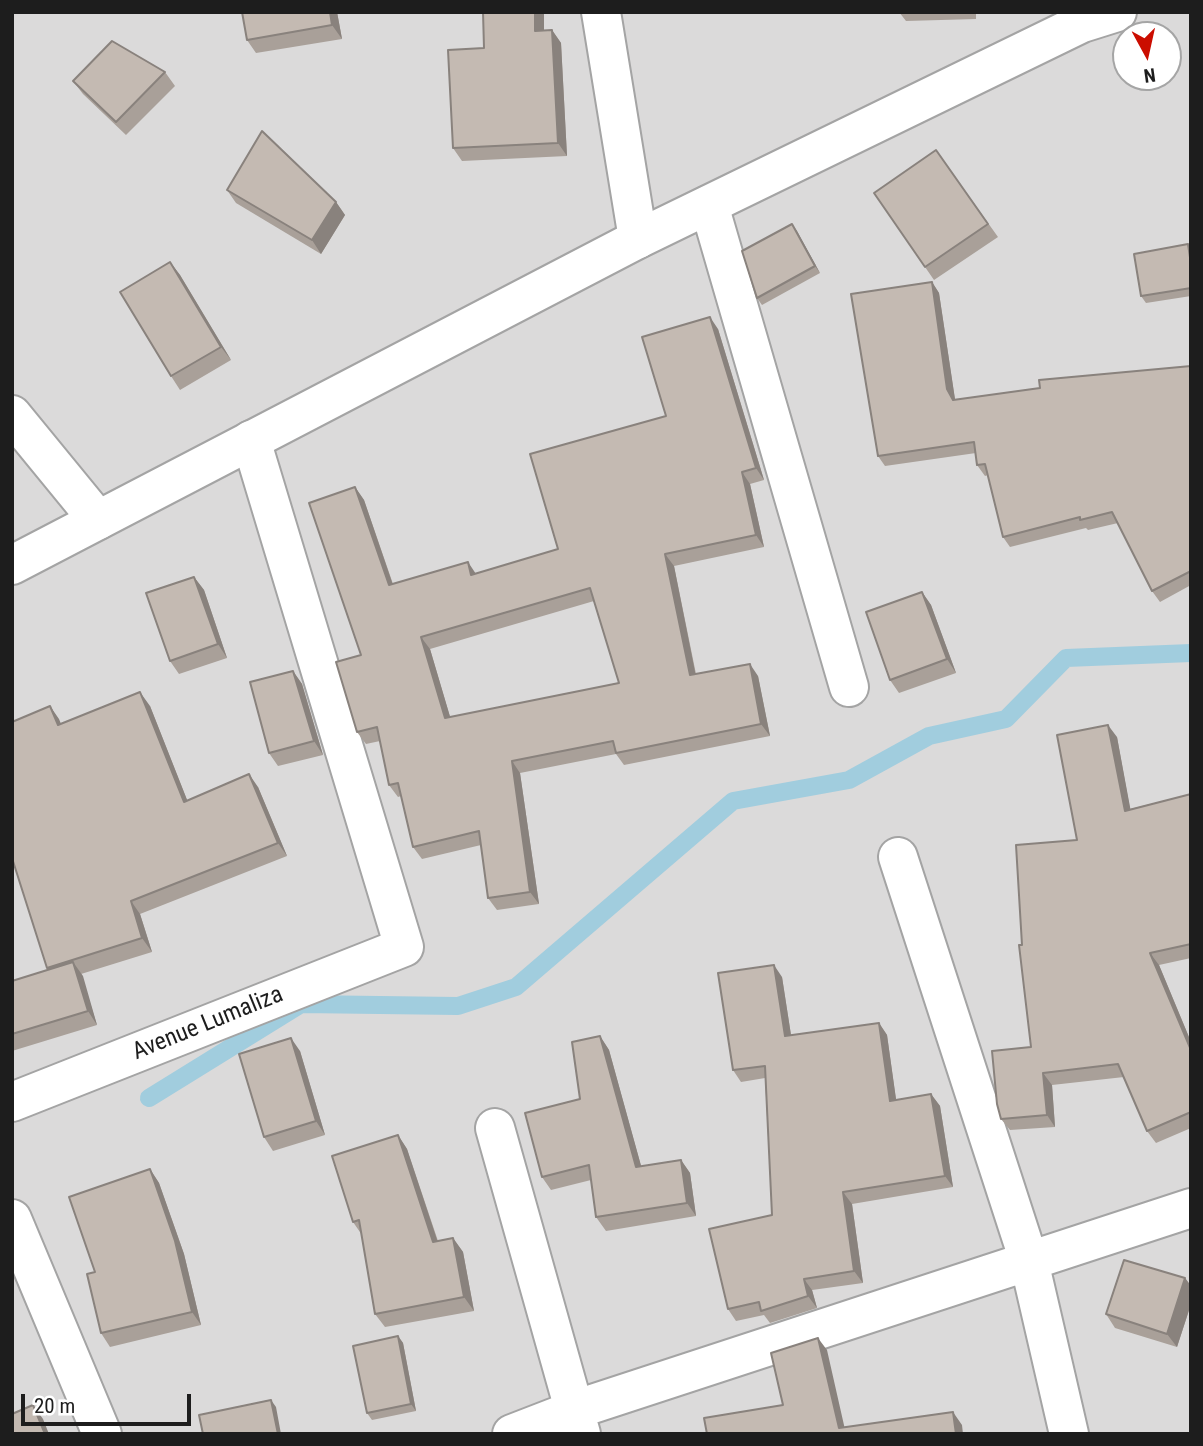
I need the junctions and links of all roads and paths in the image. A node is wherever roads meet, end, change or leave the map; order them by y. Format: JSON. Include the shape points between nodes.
{"nodes":[{"id":1,"x":601,"y":12,"type":"edge"},
{"id":2,"x":1093,"y":16,"type":"edge"},
{"id":3,"x":709,"y":205,"type":"junction"},
{"id":4,"x":638,"y":239,"type":"junction"},
{"id":5,"x":12,"y":415,"type":"edge"},
{"id":6,"x":251,"y":440,"type":"junction"},
{"id":7,"x":98,"y":520,"type":"junction"},
{"id":8,"x":12,"y":565,"type":"edge"},
{"id":9,"x":849,"y":687,"type":"dead end"},
{"id":10,"x":898,"y":857,"type":"dead end"},
{"id":11,"x":12,"y":1102,"type":"edge"},
{"id":12,"x":495,"y":1128,"type":"dead end"},
{"id":13,"x":1191,"y":1208,"type":"edge"},
{"id":14,"x":12,"y":1219,"type":"edge"},
{"id":15,"x":1029,"y":1261,"type":"junction"},
{"id":16,"x":577,"y":1422,"type":"edge"},
{"id":17,"x":102,"y":1434,"type":"edge"},
{"id":18,"x":512,"y":1434,"type":"edge"},
{"id":19,"x":1069,"y":1434,"type":"edge"}],
"edges":[{"from":1,"to":4,"type":"street"},
{"from":2,"to":3,"type":"street"},
{"from":3,"to":4,"type":"street"},
{"from":3,"to":9,"type":"street"},
{"from":4,"to":6,"type":"street"},
{"from":5,"to":7,"type":"street"},
{"from":6,"to":7,"type":"street"},
{"from":6,"to":11,"type":"street","name":"Avenue Lumaliza","via":[[404,947]]},
{"from":7,"to":8,"type":"street"},
{"from":10,"to":15,"type":"street"},
{"from":12,"to":16,"type":"street"},
{"from":13,"to":15,"type":"street"},
{"from":14,"to":17,"type":"street"},
{"from":15,"to":16,"type":"street"},
{"from":15,"to":19,"type":"street"},
{"from":16,"to":18,"type":"street"}]}
